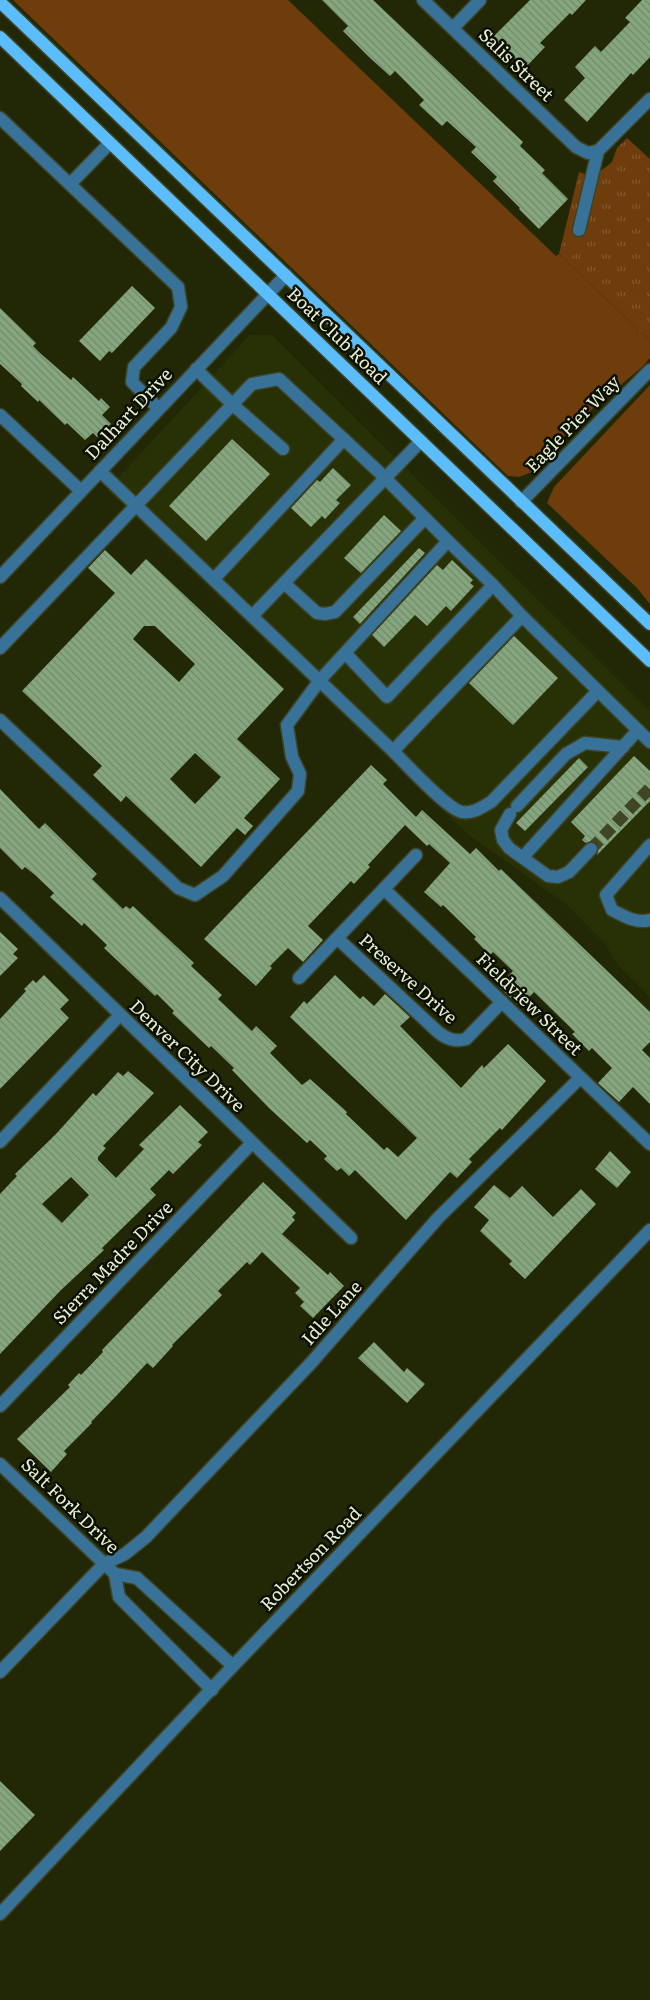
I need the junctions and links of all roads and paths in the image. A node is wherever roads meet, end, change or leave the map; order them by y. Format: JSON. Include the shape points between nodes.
{"nodes":[{"id":1,"x":423,"y":0,"type":"edge"},
{"id":2,"x":480,"y":0,"type":"edge"},
{"id":3,"x":0,"y":2,"type":"edge"},
{"id":4,"x":452,"y":28,"type":"junction"},
{"id":5,"x":0,"y":37,"type":"edge"},
{"id":6,"x":650,"y":98,"type":"edge"},
{"id":7,"x":0,"y":118,"type":"edge"},
{"id":8,"x":110,"y":143,"type":"junction"},
{"id":9,"x":593,"y":152,"type":"junction"},
{"id":10,"x":70,"y":184,"type":"junction"},
{"id":11,"x":579,"y":230,"type":"dead end"},
{"id":12,"x":286,"y":275,"type":"junction"},
{"id":13,"x":268,"y":294,"type":"junction"},
{"id":14,"x":196,"y":369,"type":"junction"},
{"id":15,"x":650,"y":370,"type":"edge"},
{"id":16,"x":232,"y":404,"type":"junction"},
{"id":17,"x":158,"y":408,"type":"junction"},
{"id":18,"x":5,"y":419,"type":"edge"},
{"id":19,"x":0,"y":433,"type":"edge"},
{"id":20,"x":344,"y":439,"type":"junction"},
{"id":21,"x":421,"y":441,"type":"junction"},
{"id":22,"x":283,"y":449,"type":"dead end"},
{"id":23,"x":100,"y":471,"type":"junction"},
{"id":24,"x":385,"y":478,"type":"junction"},
{"id":25,"x":81,"y":491,"type":"junction"},
{"id":26,"x":521,"y":502,"type":"junction"},
{"id":27,"x":136,"y":505,"type":"junction"},
{"id":28,"x":425,"y":518,"type":"junction"},
{"id":29,"x":448,"y":541,"type":"junction"},
{"id":30,"x":0,"y":577,"type":"edge"},
{"id":31,"x":214,"y":579,"type":"junction"},
{"id":32,"x":284,"y":583,"type":"junction"},
{"id":33,"x":493,"y":585,"type":"junction"},
{"id":34,"x":252,"y":616,"type":"junction"},
{"id":35,"x":522,"y":616,"type":"junction"},
{"id":36,"x":650,"y":624,"type":"edge"},
{"id":37,"x":0,"y":648,"type":"edge"},
{"id":38,"x":345,"y":653,"type":"junction"},
{"id":39,"x":650,"y":661,"type":"edge"},
{"id":40,"x":320,"y":680,"type":"junction"},
{"id":41,"x":598,"y":691,"type":"junction"},
{"id":42,"x":0,"y":720,"type":"edge"},
{"id":43,"x":638,"y":730,"type":"junction"},
{"id":44,"x":650,"y":742,"type":"edge"},
{"id":45,"x":623,"y":747,"type":"junction"},
{"id":46,"x":393,"y":751,"type":"junction"},
{"id":47,"x":650,"y":845,"type":"edge"},
{"id":48,"x":591,"y":848,"type":"tunnel mouth"},
{"id":49,"x":416,"y":855,"type":"dead end"},
{"id":50,"x":523,"y":857,"type":"junction"},
{"id":51,"x":384,"y":889,"type":"junction"},
{"id":52,"x":0,"y":898,"type":"edge"},
{"id":53,"x":650,"y":920,"type":"edge"},
{"id":54,"x":337,"y":938,"type":"junction"},
{"id":55,"x":299,"y":978,"type":"dead end"},
{"id":56,"x":502,"y":1002,"type":"junction"},
{"id":57,"x":120,"y":1015,"type":"junction"},
{"id":58,"x":580,"y":1078,"type":"junction"},
{"id":59,"x":0,"y":1142,"type":"edge"},
{"id":60,"x":252,"y":1143,"type":"junction"},
{"id":61,"x":650,"y":1144,"type":"edge"},
{"id":62,"x":650,"y":1230,"type":"edge"},
{"id":63,"x":351,"y":1238,"type":"dead end"},
{"id":64,"x":0,"y":1406,"type":"edge"},
{"id":65,"x":0,"y":1464,"type":"edge"},
{"id":66,"x":104,"y":1564,"type":"junction"},
{"id":67,"x":115,"y":1574,"type":"junction"},
{"id":68,"x":233,"y":1666,"type":"junction"},
{"id":69,"x":0,"y":1672,"type":"edge"},
{"id":70,"x":212,"y":1690,"type":"junction"},
{"id":71,"x":0,"y":1914,"type":"edge"}],
"edges":[{"from":1,"to":4,"type":"street","name":"Salis Street"},
{"from":2,"to":4,"type":"street"},
{"from":3,"to":12,"type":"main road","name":"Boat Club Road"},
{"from":4,"to":9,"type":"street","name":"Salis Street","via":[[572,143]]},
{"from":5,"to":8,"type":"main road","name":"Boat Club Road"},
{"from":6,"to":9,"type":"street"},
{"from":7,"to":10,"type":"street"},
{"from":8,"to":10,"type":"street"},
{"from":8,"to":13,"type":"main road","name":"Boat Club Road"},
{"from":9,"to":11,"type":"street"},
{"from":10,"to":17,"type":"street","via":[[178,288],[181,306],[171,328],[134,367],[132,382]]},
{"from":12,"to":13,"type":"street","name":"Dalhart Drive"},
{"from":12,"to":26,"type":"main road","name":"Boat Club Road"},
{"from":13,"to":14,"type":"street","name":"Dalhart Drive"},
{"from":13,"to":21,"type":"main road","name":"Boat Club Road"},
{"from":14,"to":16,"type":"street"},
{"from":14,"to":17,"type":"street","name":"Dalhart Drive"},
{"from":15,"to":26,"type":"street","name":"Eagle Pier Way"},
{"from":16,"to":20,"type":"street","via":[[252,384],[279,379]]},
{"from":16,"to":22,"type":"street"},
{"from":16,"to":27,"type":"street"},
{"from":17,"to":23,"type":"street","name":"Dalhart Drive"},
{"from":18,"to":19,"type":"street"},
{"from":18,"to":25,"type":"street"},
{"from":20,"to":24,"type":"street"},
{"from":20,"to":31,"type":"street"},
{"from":21,"to":24,"type":"street"},
{"from":21,"to":39,"type":"main road","name":"Boat Club Road"},
{"from":23,"to":25,"type":"street","name":"Dalhart Drive"},
{"from":23,"to":27,"type":"street"},
{"from":24,"to":28,"type":"street"},
{"from":24,"to":32,"type":"street"},
{"from":25,"to":30,"type":"street","name":"Dalhart Drive"},
{"from":26,"to":36,"type":"main road","name":"Boat Club Road"},
{"from":27,"to":31,"type":"street"},
{"from":27,"to":37,"type":"street"},
{"from":28,"to":29,"type":"street"},
{"from":28,"to":32,"type":"street","via":[[335,612],[317,612]]},
{"from":29,"to":33,"type":"street"},
{"from":29,"to":38,"type":"street"},
{"from":31,"to":34,"type":"street"},
{"from":32,"to":34,"type":"street"},
{"from":33,"to":35,"type":"street"},
{"from":33,"to":38,"type":"street","via":[[387,697]]},
{"from":34,"to":40,"type":"street"},
{"from":35,"to":41,"type":"street"},
{"from":35,"to":46,"type":"street"},
{"from":38,"to":40,"type":"street"},
{"from":40,"to":42,"type":"street","via":[[287,725],[292,757],[300,774],[298,791],[222,876],[195,895],[178,888]]},
{"from":40,"to":46,"type":"street"},
{"from":41,"to":43,"type":"street"},
{"from":41,"to":46,"type":"street","via":[[491,802],[474,811],[461,812],[448,805]]},
{"from":43,"to":44,"type":"street"},
{"from":43,"to":45,"type":"street"},
{"from":45,"to":50,"type":"street"},
{"from":45,"to":50,"type":"street","via":[[585,744],[566,754],[513,810],[502,830],[503,840]]},
{"from":47,"to":53,"type":"street","via":[[606,896],[612,910],[631,919]]},
{"from":48,"to":50,"type":"street","via":[[569,872],[558,876],[548,876]]},
{"from":49,"to":51,"type":"street"},
{"from":51,"to":54,"type":"street"},
{"from":51,"to":56,"type":"street","name":"Fieldview Street"},
{"from":52,"to":57,"type":"street","name":"Denver City Drive"},
{"from":54,"to":55,"type":"street"},
{"from":54,"to":56,"type":"street","name":"Preserve Drive","via":[[448,1039],[466,1039]]},
{"from":56,"to":58,"type":"street","name":"Fieldview Street"},
{"from":57,"to":59,"type":"street"},
{"from":57,"to":60,"type":"street","name":"Denver City Drive"},
{"from":58,"to":61,"type":"street","name":"Fieldview Street"},
{"from":58,"to":66,"type":"street","name":"Idle Lane","via":[[438,1218],[311,1363],[146,1537],[125,1554]]},
{"from":60,"to":63,"type":"street","name":"Denver City Drive"},
{"from":60,"to":64,"type":"street","name":"Sierra Madre Drive"},
{"from":62,"to":68,"type":"street","name":"Robertson Road"},
{"from":65,"to":66,"type":"street","name":"Salt Fork Drive"},
{"from":66,"to":67,"type":"street","name":"Salt Fork Drive"},
{"from":66,"to":69,"type":"street","name":"Idle Lane"},
{"from":67,"to":68,"type":"street","name":"Salt Fork Drive","via":[[137,1578]]},
{"from":67,"to":70,"type":"street","name":"Salt Fork Drive","via":[[120,1596]]},
{"from":68,"to":70,"type":"street","name":"Robertson Road"},
{"from":70,"to":71,"type":"street","name":"Robertson Road"}]}
